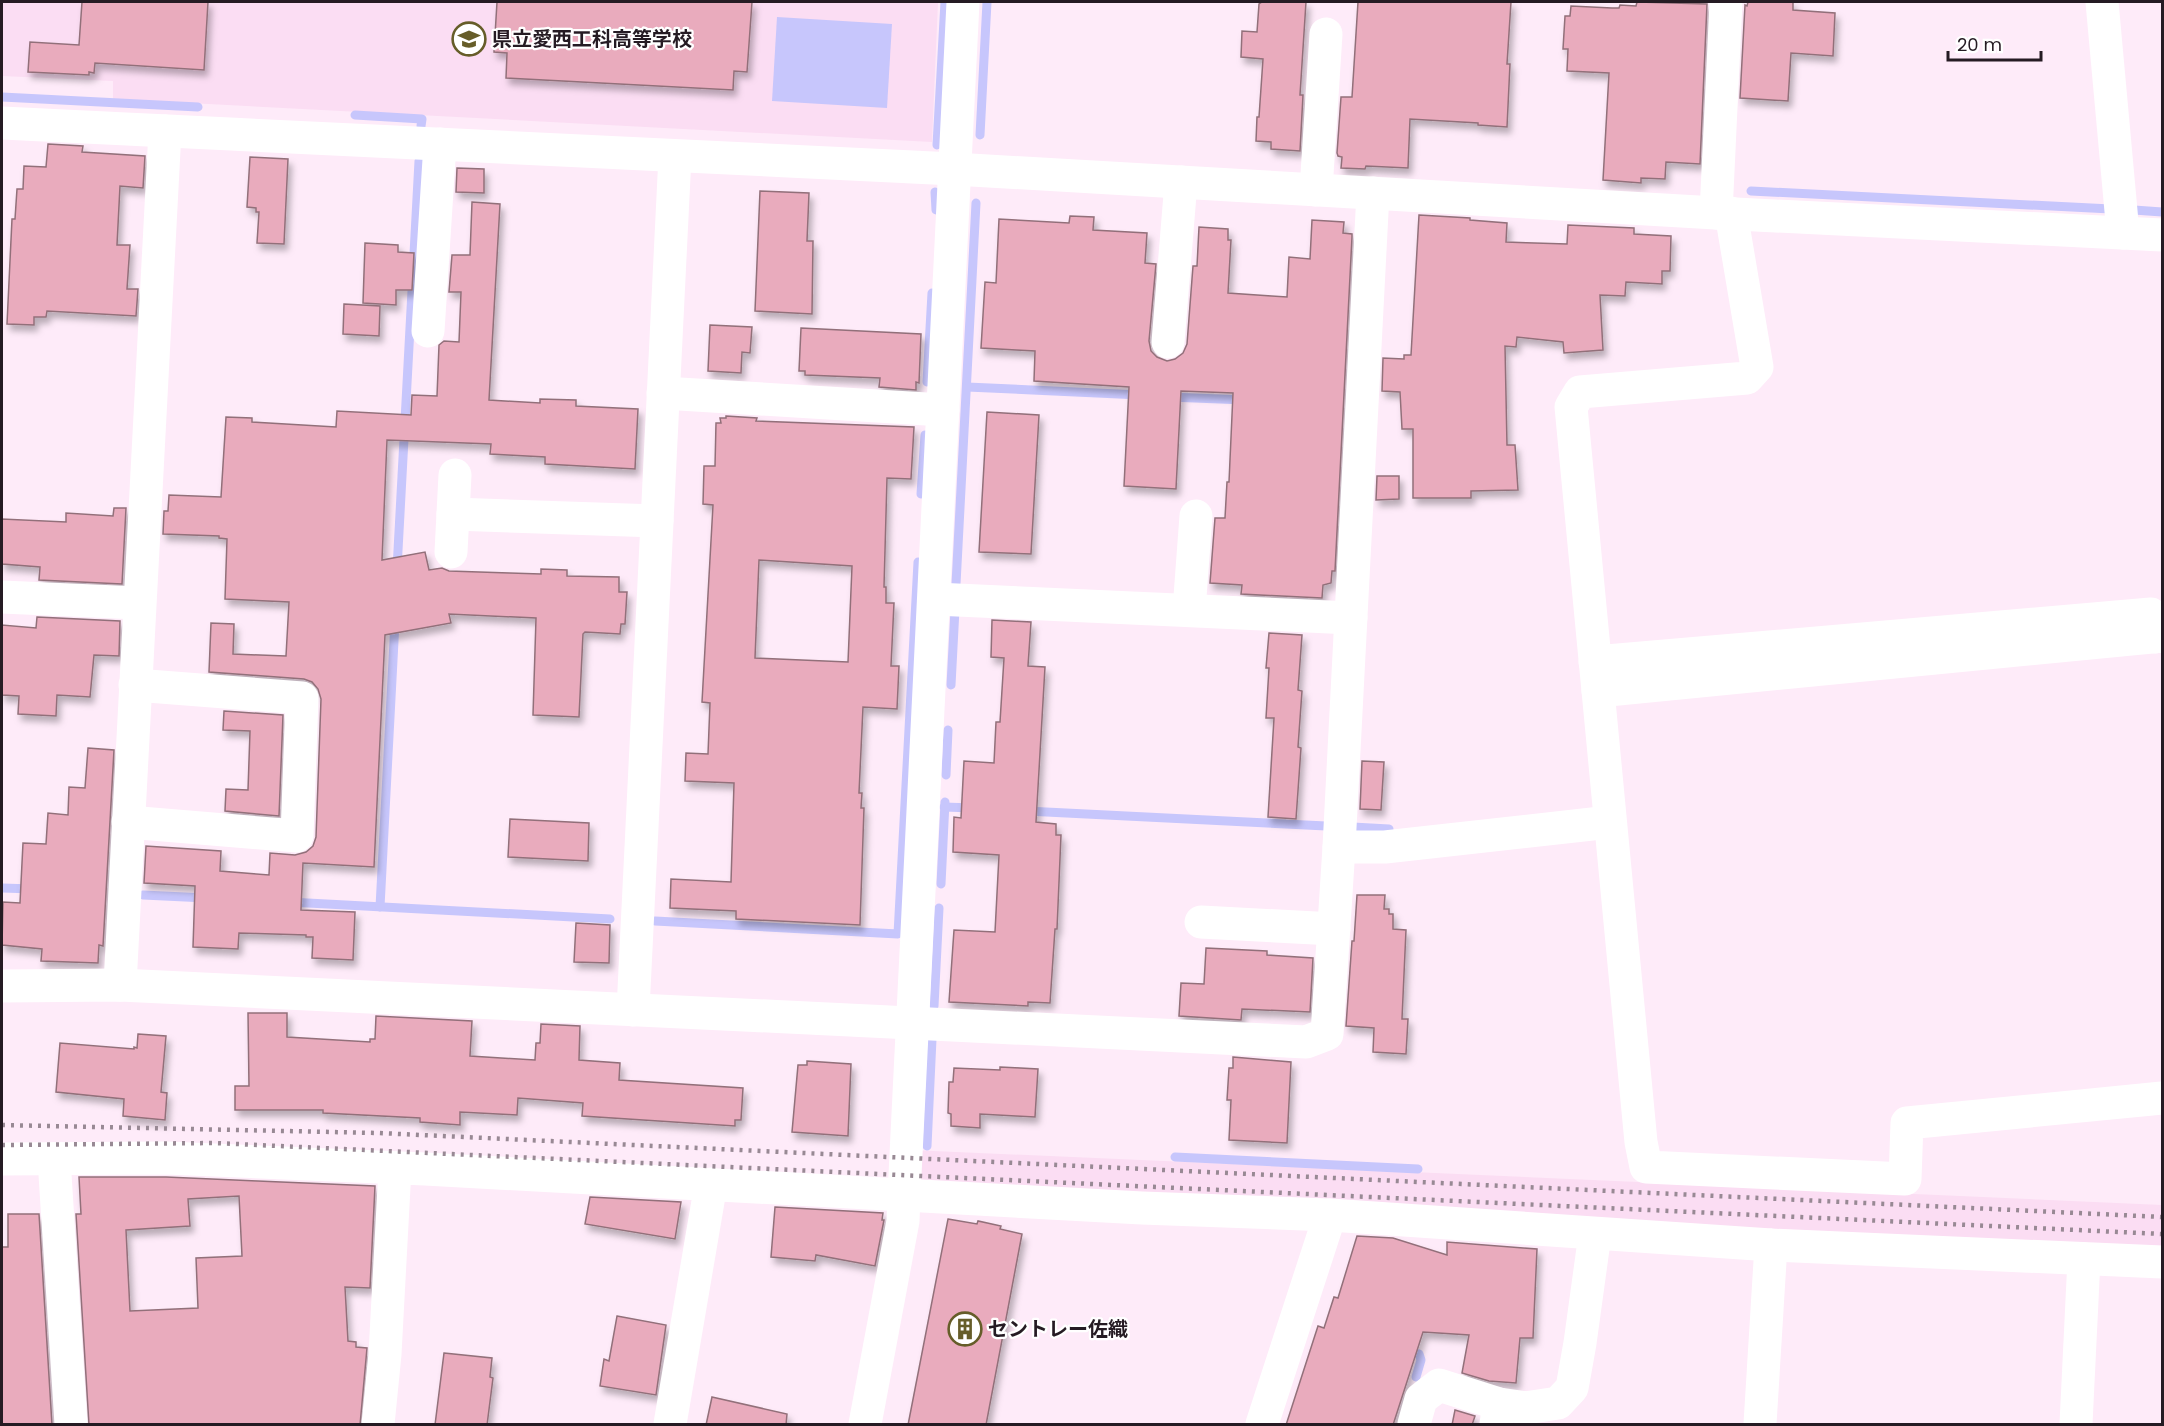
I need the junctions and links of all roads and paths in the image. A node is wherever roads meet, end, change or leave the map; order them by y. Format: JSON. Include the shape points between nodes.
{"nodes":[{"id":1,"x":963,"y":2,"type":"edge"},
{"id":2,"x":1726,"y":2,"type":"edge"},
{"id":3,"x":2102,"y":2,"type":"edge"},
{"id":4,"x":1326,"y":34,"type":"dead end"},
{"id":5,"x":2,"y":123,"type":"edge"},
{"id":6,"x":165,"y":131,"type":"junction"},
{"id":7,"x":440,"y":144,"type":"junction"},
{"id":8,"x":675,"y":156,"type":"junction"},
{"id":9,"x":954,"y":169,"type":"junction"},
{"id":10,"x":1181,"y":182,"type":"junction"},
{"id":11,"x":1316,"y":190,"type":"junction"},
{"id":12,"x":1373,"y":193,"type":"junction"},
{"id":13,"x":1723,"y":213,"type":"junction"},
{"id":14,"x":2124,"y":233,"type":"junction"},
{"id":15,"x":2163,"y":235,"type":"edge"},
{"id":16,"x":428,"y":331,"type":"dead end"},
{"id":17,"x":1168,"y":342,"type":"dead end"},
{"id":18,"x":663,"y":393,"type":"junction"},
{"id":19,"x":944,"y":410,"type":"junction"},
{"id":20,"x":455,"y":475,"type":"dead end"},
{"id":21,"x":453,"y":513,"type":"junction"},
{"id":22,"x":1196,"y":516,"type":"dead end"},
{"id":23,"x":657,"y":521,"type":"junction"},
{"id":24,"x":451,"y":552,"type":"dead end"},
{"id":25,"x":2,"y":597,"type":"edge"},
{"id":26,"x":935,"y":598,"type":"junction"},
{"id":27,"x":139,"y":603,"type":"junction"},
{"id":28,"x":1189,"y":610,"type":"junction"},
{"id":29,"x":1351,"y":618,"type":"junction"},
{"id":30,"x":2159,"y":637,"type":"edge"},
{"id":31,"x":1597,"y":676,"type":"junction"},
{"id":32,"x":135,"y":685,"type":"junction"},
{"id":33,"x":128,"y":822,"type":"junction"},
{"id":34,"x":1610,"y":822,"type":"junction"},
{"id":35,"x":1339,"y":846,"type":"junction"},
{"id":36,"x":1201,"y":922,"type":"dead end"},
{"id":37,"x":1334,"y":929,"type":"junction"},
{"id":38,"x":120,"y":985,"type":"junction"},
{"id":39,"x":2,"y":986,"type":"edge"},
{"id":40,"x":633,"y":1010,"type":"junction"},
{"id":41,"x":913,"y":1024,"type":"junction"},
{"id":42,"x":2163,"y":1098,"type":"edge"},
{"id":43,"x":2,"y":1159,"type":"edge"},
{"id":44,"x":54,"y":1159,"type":"junction"},
{"id":45,"x":395,"y":1168,"type":"junction"},
{"id":46,"x":711,"y":1184,"type":"junction"},
{"id":47,"x":904,"y":1195,"type":"junction"},
{"id":48,"x":1330,"y":1215,"type":"junction"},
{"id":49,"x":1595,"y":1234,"type":"junction"},
{"id":50,"x":1772,"y":1245,"type":"junction"},
{"id":51,"x":2084,"y":1259,"type":"junction"},
{"id":52,"x":2163,"y":1262,"type":"edge"},
{"id":53,"x":1498,"y":1414,"type":"edge"},
{"id":54,"x":70,"y":1425,"type":"edge"},
{"id":55,"x":378,"y":1425,"type":"edge"},
{"id":56,"x":670,"y":1425,"type":"edge"},
{"id":57,"x":865,"y":1425,"type":"edge"},
{"id":58,"x":1262,"y":1425,"type":"edge"},
{"id":59,"x":1414,"y":1425,"type":"edge"},
{"id":60,"x":1760,"y":1425,"type":"edge"},
{"id":61,"x":2076,"y":1425,"type":"edge"}],
"edges":[{"from":1,"to":9,"type":"street"},
{"from":2,"to":13,"type":"street"},
{"from":3,"to":14,"type":"street"},
{"from":4,"to":11,"type":"street"},
{"from":5,"to":6,"type":"street"},
{"from":6,"to":7,"type":"street"},
{"from":6,"to":27,"type":"street"},
{"from":7,"to":8,"type":"street"},
{"from":7,"to":16,"type":"street"},
{"from":8,"to":9,"type":"street"},
{"from":8,"to":18,"type":"street"},
{"from":9,"to":10,"type":"street"},
{"from":9,"to":19,"type":"street"},
{"from":10,"to":11,"type":"street"},
{"from":10,"to":17,"type":"street"},
{"from":11,"to":12,"type":"street"},
{"from":12,"to":13,"type":"street"},
{"from":12,"to":29,"type":"street"},
{"from":13,"to":14,"type":"street"},
{"from":13,"to":31,"type":"street","via":[[1757,367],[1747,378],[1580,392],[1571,407]]},
{"from":14,"to":15,"type":"street"},
{"from":18,"to":19,"type":"street"},
{"from":18,"to":23,"type":"street"},
{"from":19,"to":26,"type":"street"},
{"from":20,"to":21,"type":"street"},
{"from":21,"to":23,"type":"street"},
{"from":21,"to":24,"type":"street"},
{"from":22,"to":28,"type":"street"},
{"from":23,"to":40,"type":"street"},
{"from":25,"to":27,"type":"street"},
{"from":26,"to":28,"type":"street"},
{"from":26,"to":41,"type":"street"},
{"from":27,"to":32,"type":"street"},
{"from":28,"to":29,"type":"street"},
{"from":29,"to":35,"type":"street"},
{"from":30,"to":31,"type":"street","via":[[2151,614]]},
{"from":31,"to":34,"type":"street"},
{"from":32,"to":33,"type":"street"},
{"from":32,"to":33,"type":"street","via":[[302,698],[297,836]]},
{"from":33,"to":38,"type":"street"},
{"from":34,"to":35,"type":"street","via":[[1385,847]]},
{"from":34,"to":42,"type":"street","via":[[1646,1167],[1905,1179],[1907,1123]]},
{"from":35,"to":37,"type":"street"},
{"from":36,"to":37,"type":"street"},
{"from":37,"to":41,"type":"street","via":[[1327,1034],[1306,1042]]},
{"from":38,"to":39,"type":"street"},
{"from":38,"to":40,"type":"street"},
{"from":40,"to":41,"type":"street"},
{"from":41,"to":47,"type":"street"},
{"from":43,"to":44,"type":"street"},
{"from":44,"to":45,"type":"street","via":[[166,1158]]},
{"from":44,"to":54,"type":"street"},
{"from":45,"to":46,"type":"street"},
{"from":45,"to":55,"type":"street"},
{"from":46,"to":47,"type":"street"},
{"from":46,"to":56,"type":"street"},
{"from":47,"to":48,"type":"street"},
{"from":47,"to":57,"type":"street","via":[[903,1221]]},
{"from":48,"to":49,"type":"street"},
{"from":48,"to":58,"type":"street"},
{"from":49,"to":50,"type":"street"},
{"from":49,"to":53,"type":"street","via":[[1572,1388],[1558,1403]]},
{"from":50,"to":51,"type":"street"},
{"from":50,"to":60,"type":"street"},
{"from":51,"to":52,"type":"street"},
{"from":51,"to":61,"type":"street"},
{"from":53,"to":59,"type":"street","via":[[1439,1385],[1421,1399]]}]}
